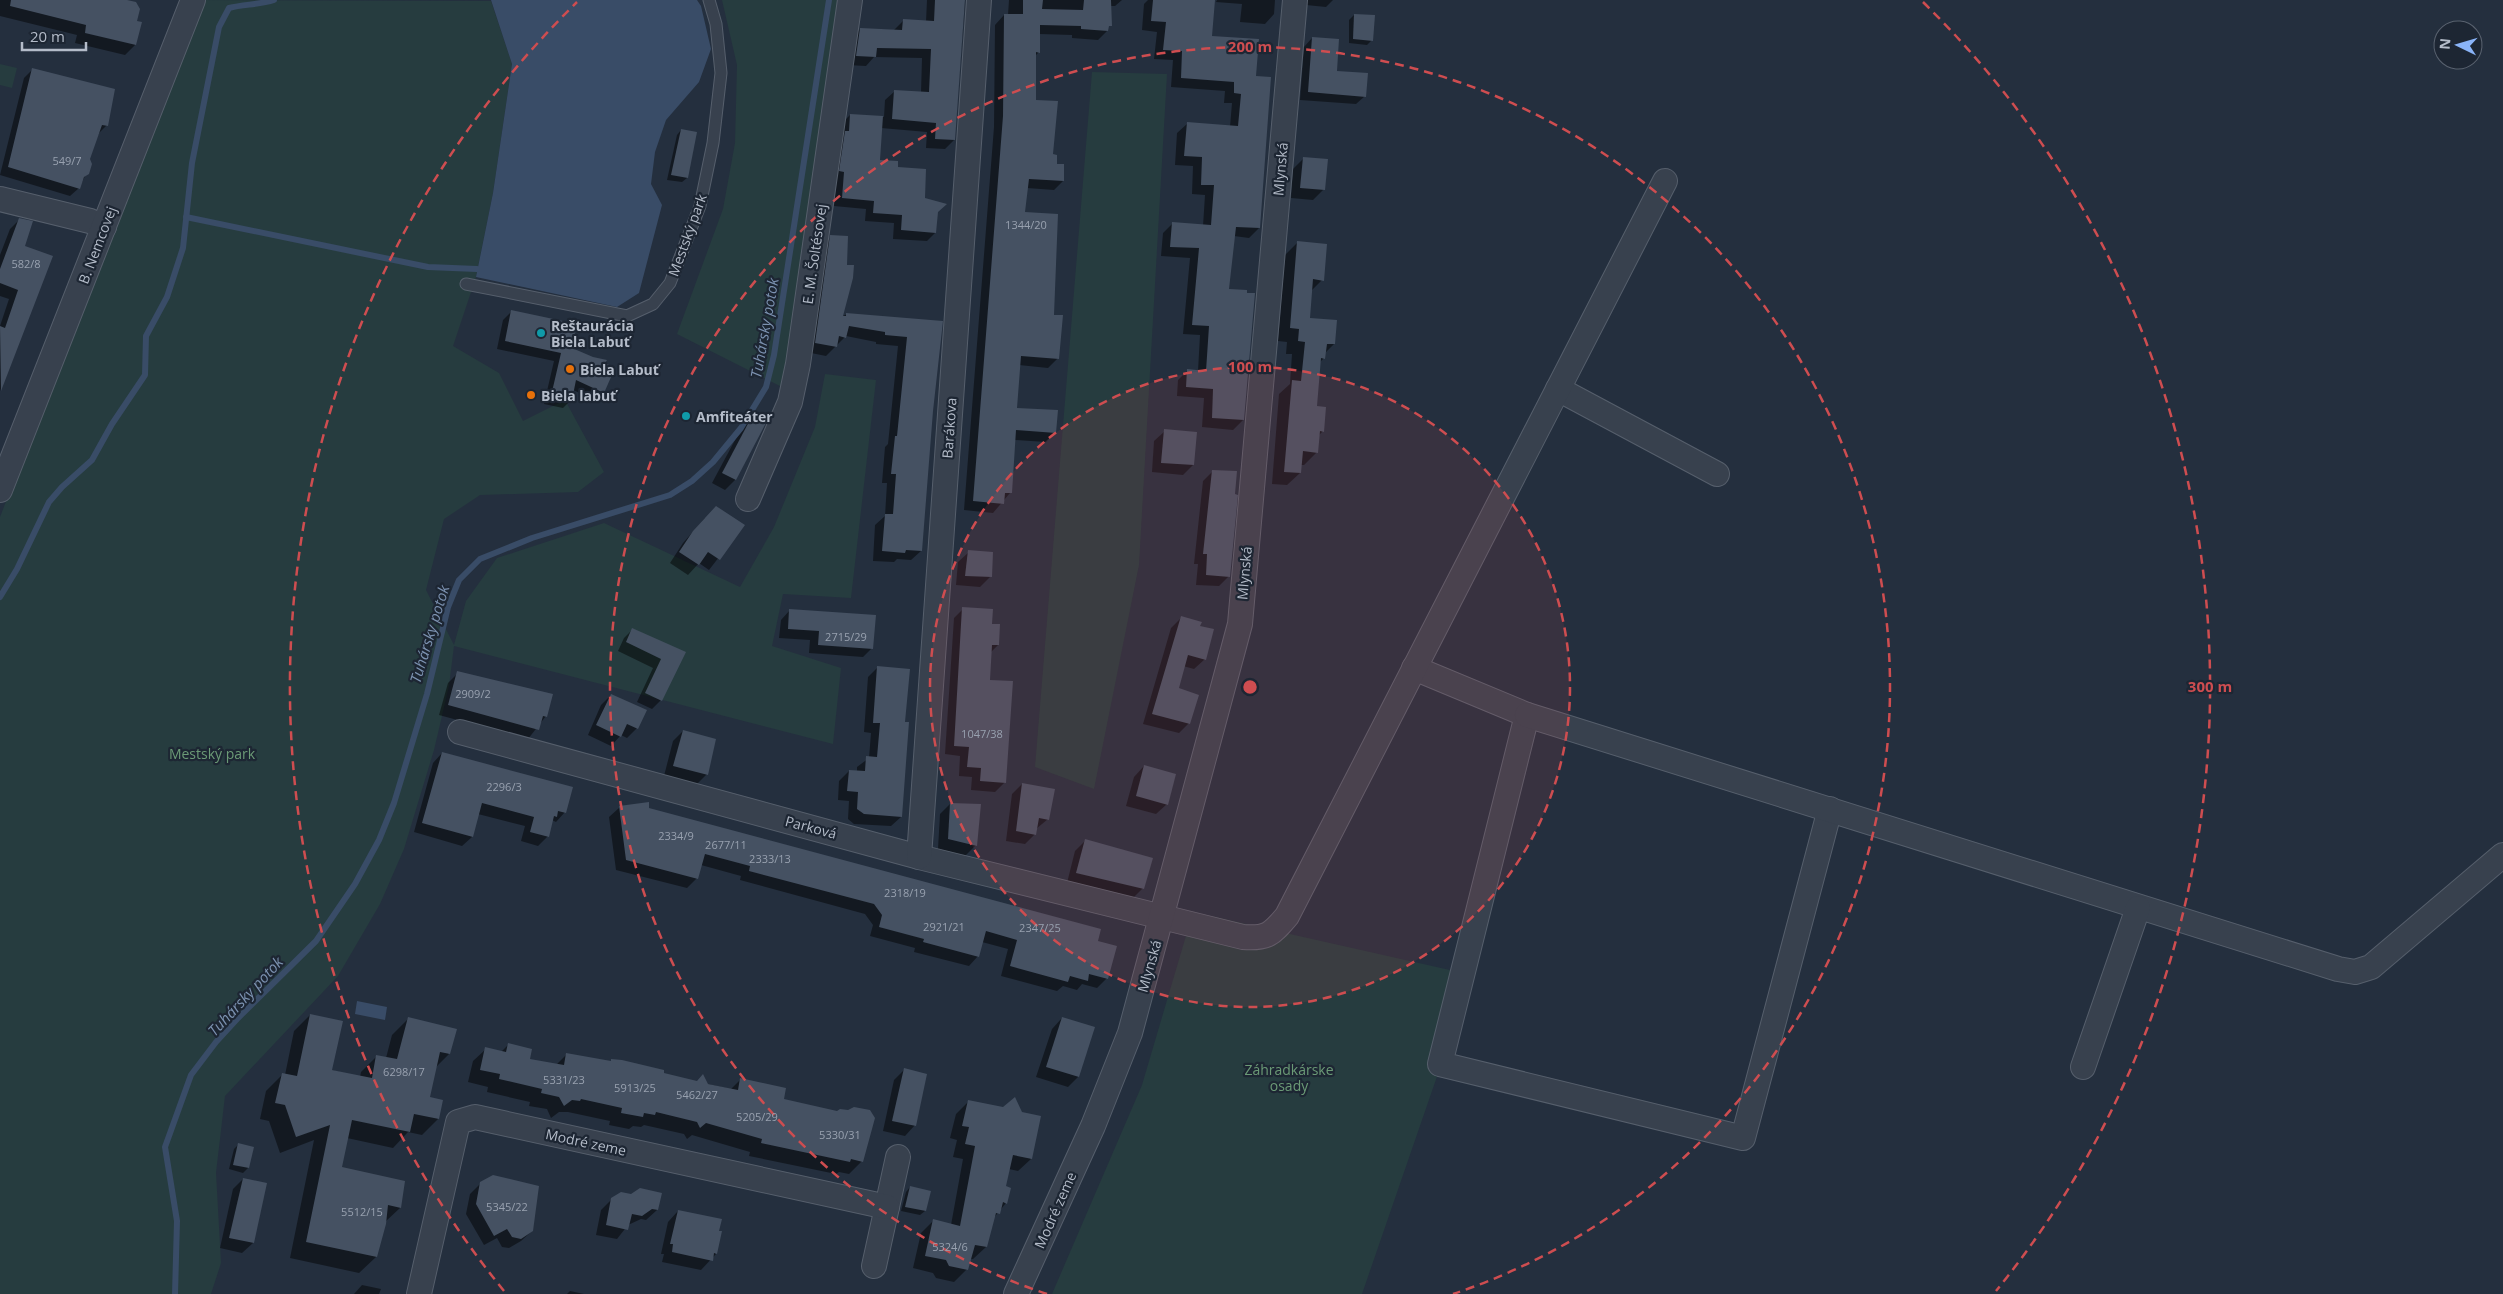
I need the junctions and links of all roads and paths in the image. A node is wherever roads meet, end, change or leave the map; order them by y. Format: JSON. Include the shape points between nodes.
{"nodes":[{"id":1,"x":193,"y":0,"type":"edge"},
{"id":2,"x":709,"y":0,"type":"edge"},
{"id":3,"x":850,"y":0,"type":"edge"},
{"id":4,"x":979,"y":0,"type":"edge"},
{"id":5,"x":1295,"y":0,"type":"edge"},
{"id":6,"x":1665,"y":181,"type":"dead end"},
{"id":7,"x":0,"y":199,"type":"edge"},
{"id":8,"x":104,"y":227,"type":"junction"},
{"id":9,"x":466,"y":284,"type":"dead end"},
{"id":10,"x":1558,"y":389,"type":"junction"},
{"id":11,"x":1717,"y":474,"type":"dead end"},
{"id":12,"x":0,"y":490,"type":"edge"},
{"id":13,"x":748,"y":499,"type":"dead end"},
{"id":14,"x":1414,"y":668,"type":"junction"},
{"id":15,"x":1527,"y":714,"type":"junction"},
{"id":16,"x":460,"y":732,"type":"dead end"},
{"id":17,"x":1830,"y":809,"type":"junction"},
{"id":18,"x":2503,"y":855,"type":"edge"},
{"id":19,"x":919,"y":857,"type":"junction"},
{"id":20,"x":2138,"y":908,"type":"junction"},
{"id":21,"x":1163,"y":916,"type":"junction"},
{"id":22,"x":2083,"y":1067,"type":"dead end"},
{"id":23,"x":1093,"y":1126,"type":"joint"},
{"id":24,"x":898,"y":1157,"type":"dead end"},
{"id":25,"x":888,"y":1207,"type":"junction"},
{"id":26,"x":874,"y":1266,"type":"dead end"},
{"id":27,"x":419,"y":1294,"type":"edge"},
{"id":28,"x":1016,"y":1294,"type":"edge"}],
"edges":[{"from":1,"to":8,"type":"street","name":"B. Nemcovej"},
{"from":2,"to":9,"type":"lane","name":"Mestský park","via":[[716,24],[720,73],[713,143],[700,206],[670,283],[653,304],[627,316]]},
{"from":3,"to":13,"type":"street","name":"E. M. Šoltésovej","via":[[798,364],[790,402]]},
{"from":4,"to":19,"type":"street","name":"Barákova"},
{"from":5,"to":21,"type":"street","name":"Mlynská","via":[[1240,624]]},
{"from":6,"to":10,"type":"street","name":"Parková"},
{"from":7,"to":8,"type":"street"},
{"from":8,"to":12,"type":"street","name":"B. Nemcovej"},
{"from":10,"to":11,"type":"street"},
{"from":10,"to":14,"type":"street","name":"Parková"},
{"from":14,"to":15,"type":"street"},
{"from":14,"to":21,"type":"street","name":"Parková","via":[[1287,916],[1272,933],[1259,938],[1243,937]]},
{"from":15,"to":17,"type":"street"},
{"from":15,"to":17,"type":"street","via":[[1440,1064],[1743,1138]]},
{"from":16,"to":19,"type":"street","name":"Parková"},
{"from":17,"to":20,"type":"street"},
{"from":18,"to":20,"type":"street","via":[[2384,958],[2371,968],[2355,972]]},
{"from":19,"to":21,"type":"street","name":"Parková"},
{"from":20,"to":22,"type":"street"},
{"from":21,"to":23,"type":"street","name":"Mlynská","via":[[1130,1033]]},
{"from":23,"to":28,"type":"street","name":"Modré zeme"},
{"from":24,"to":25,"type":"street"},
{"from":25,"to":26,"type":"street"},
{"from":25,"to":27,"type":"street","name":"Modré zeme","via":[[475,1117],[458,1122]]}]}
